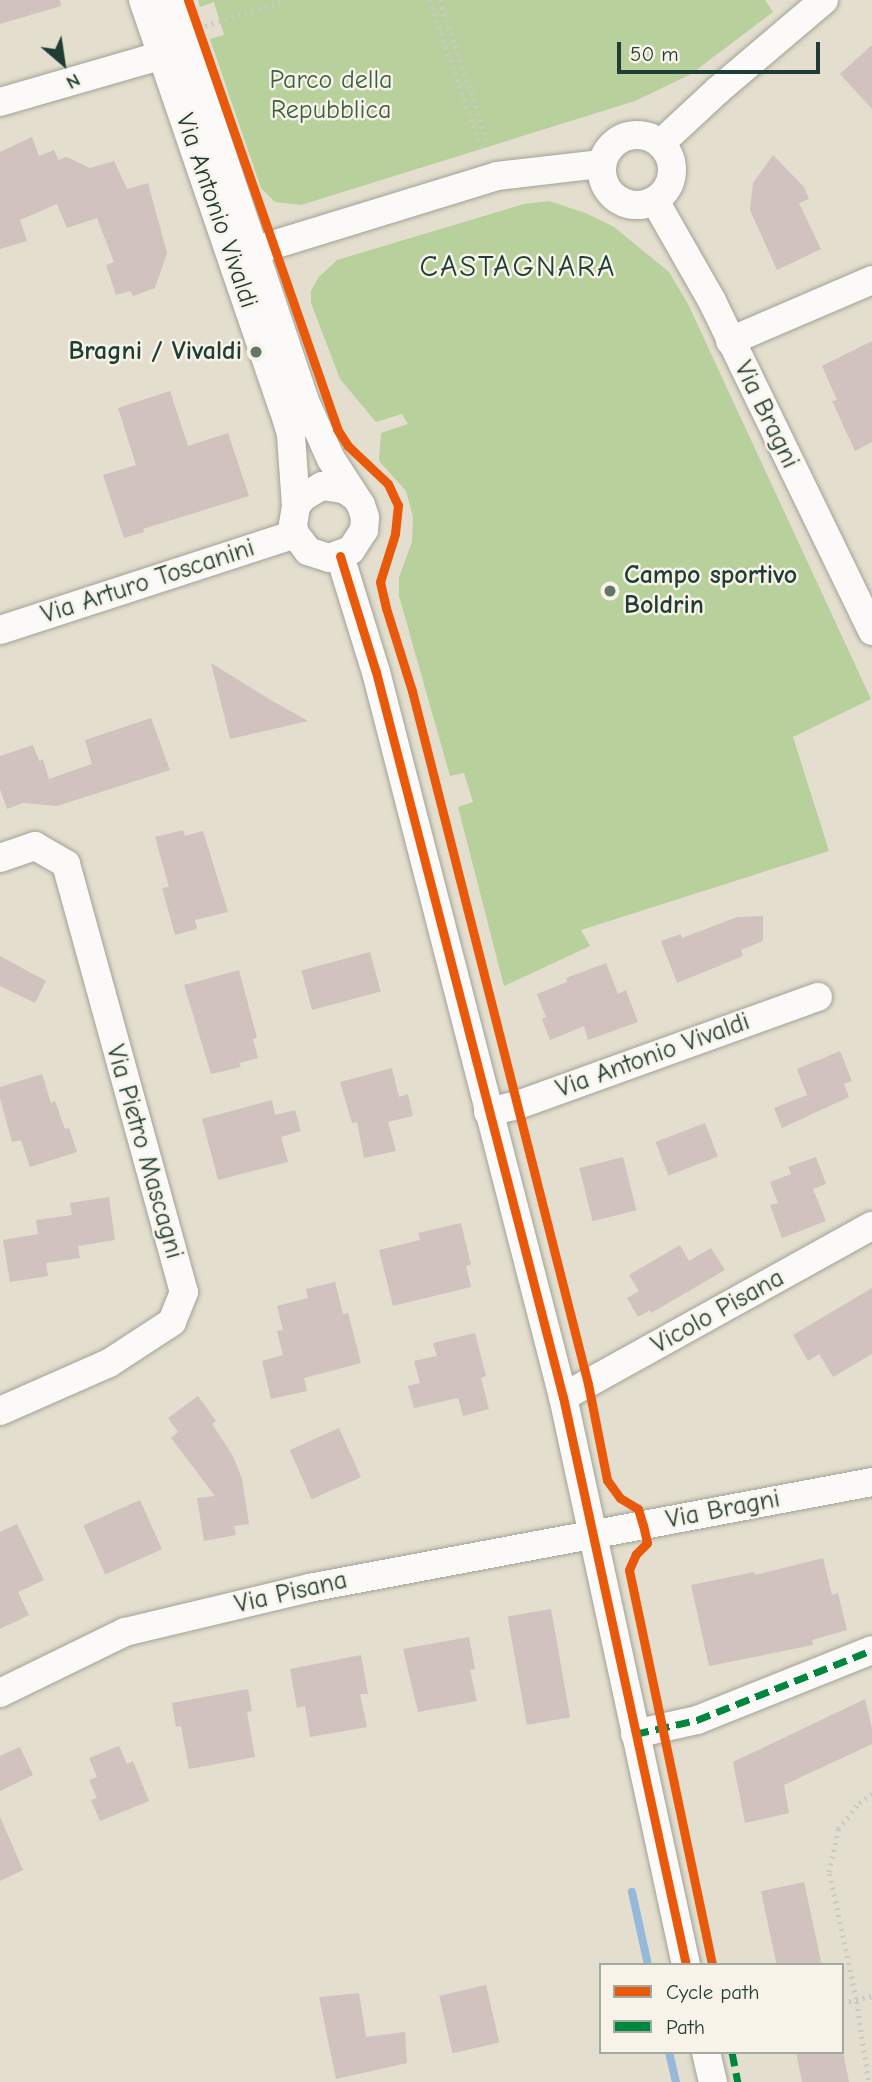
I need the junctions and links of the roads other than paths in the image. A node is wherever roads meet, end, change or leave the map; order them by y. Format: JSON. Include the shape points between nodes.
{"nodes":[{"id":1,"x":143,"y":0,"type":"edge"},
{"id":2,"x":170,"y":0,"type":"edge"},
{"id":3,"x":824,"y":0,"type":"edge"},
{"id":4,"x":182,"y":44,"type":"junction"},
{"id":5,"x":0,"y":102,"type":"edge"},
{"id":6,"x":661,"y":143,"type":"junction"},
{"id":7,"x":601,"y":164,"type":"junction"},
{"id":8,"x":655,"y":201,"type":"junction"},
{"id":9,"x":243,"y":254,"type":"junction"},
{"id":10,"x":872,"y":280,"type":"edge"},
{"id":11,"x":730,"y":341,"type":"junction"},
{"id":12,"x":354,"y":496,"type":"junction"},
{"id":13,"x":296,"y":506,"type":"junction"},
{"id":14,"x":295,"y":534,"type":"junction"},
{"id":15,"x":340,"y":556,"type":"junction"},
{"id":16,"x":0,"y":630,"type":"edge"},
{"id":17,"x":872,"y":631,"type":"edge"},
{"id":18,"x":0,"y":858,"type":"edge"},
{"id":19,"x":818,"y":997,"type":"dead end"},
{"id":20,"x":488,"y":1112,"type":"junction"},
{"id":21,"x":872,"y":1226,"type":"edge"},
{"id":22,"x":562,"y":1397,"type":"junction"},
{"id":23,"x":0,"y":1411,"type":"edge"},
{"id":24,"x":872,"y":1482,"type":"edge"},
{"id":25,"x":594,"y":1534,"type":"junction"},
{"id":26,"x":872,"y":1650,"type":"edge"},
{"id":27,"x":0,"y":1693,"type":"edge"},
{"id":28,"x":635,"y":1734,"type":"junction"},
{"id":29,"x":686,"y":1963,"type":"edge"},
{"id":30,"x":706,"y":2054,"type":"edge"},
{"id":31,"x":713,"y":2082,"type":"edge"}],
"edges":[{"from":1,"to":4,"type":"street","name":"Via Antonio Vivaldi"},
{"from":2,"to":4,"type":"street","name":"Via Antonio Vivaldi"},
{"from":3,"to":6,"type":"street"},
{"from":4,"to":5,"type":"street"},
{"from":4,"to":9,"type":"street","name":"Via Antonio Vivaldi"},
{"from":6,"to":7,"type":"street","via":[[643,135],[625,136],[609,147]]},
{"from":6,"to":8,"type":"street","via":[[673,174],[668,189]]},
{"from":7,"to":8,"type":"street","via":[[603,184],[616,200],[636,206]]},
{"from":7,"to":9,"type":"street","via":[[497,176]]},
{"from":8,"to":11,"type":"street","name":"Via Bragni"},
{"from":9,"to":12,"type":"street","name":"Via Antonio Vivaldi","via":[[331,459]]},
{"from":9,"to":13,"type":"street","name":"Via Antonio Vivaldi","via":[[291,435]]},
{"from":10,"to":11,"type":"street"},
{"from":11,"to":17,"type":"street","name":"Via Bragni"},
{"from":12,"to":13,"type":"street","via":[[344,489],[322,486]]},
{"from":12,"to":15,"type":"street","name":"Via Antonio Vivaldi","via":[[365,517],[364,530],[351,550]]},
{"from":13,"to":14,"type":"street","name":"Via Antonio Vivaldi"},
{"from":14,"to":15,"type":"street","via":[[318,556]]},
{"from":14,"to":16,"type":"street","name":"Via Arturo Toscanini"},
{"from":15,"to":20,"type":"street","via":[[376,672]]},
{"from":18,"to":23,"type":"street","name":"Via Pietro Mascagni","via":[[35,846],[66,864],[184,1292],[172,1322],[109,1363]]},
{"from":19,"to":20,"type":"street","name":"Via Antonio Vivaldi"},
{"from":20,"to":22,"type":"street"},
{"from":21,"to":22,"type":"street","name":"Vicolo Pisana"},
{"from":22,"to":25,"type":"street"},
{"from":24,"to":25,"type":"street","name":"Via Bragni"},
{"from":25,"to":27,"type":"street","name":"Via Pisana","via":[[309,1588],[125,1632]]},
{"from":25,"to":28,"type":"street"},
{"from":26,"to":28,"type":"street","via":[[697,1720]]},
{"from":28,"to":29,"type":"street"},
{"from":30,"to":31,"type":"street"}]}
